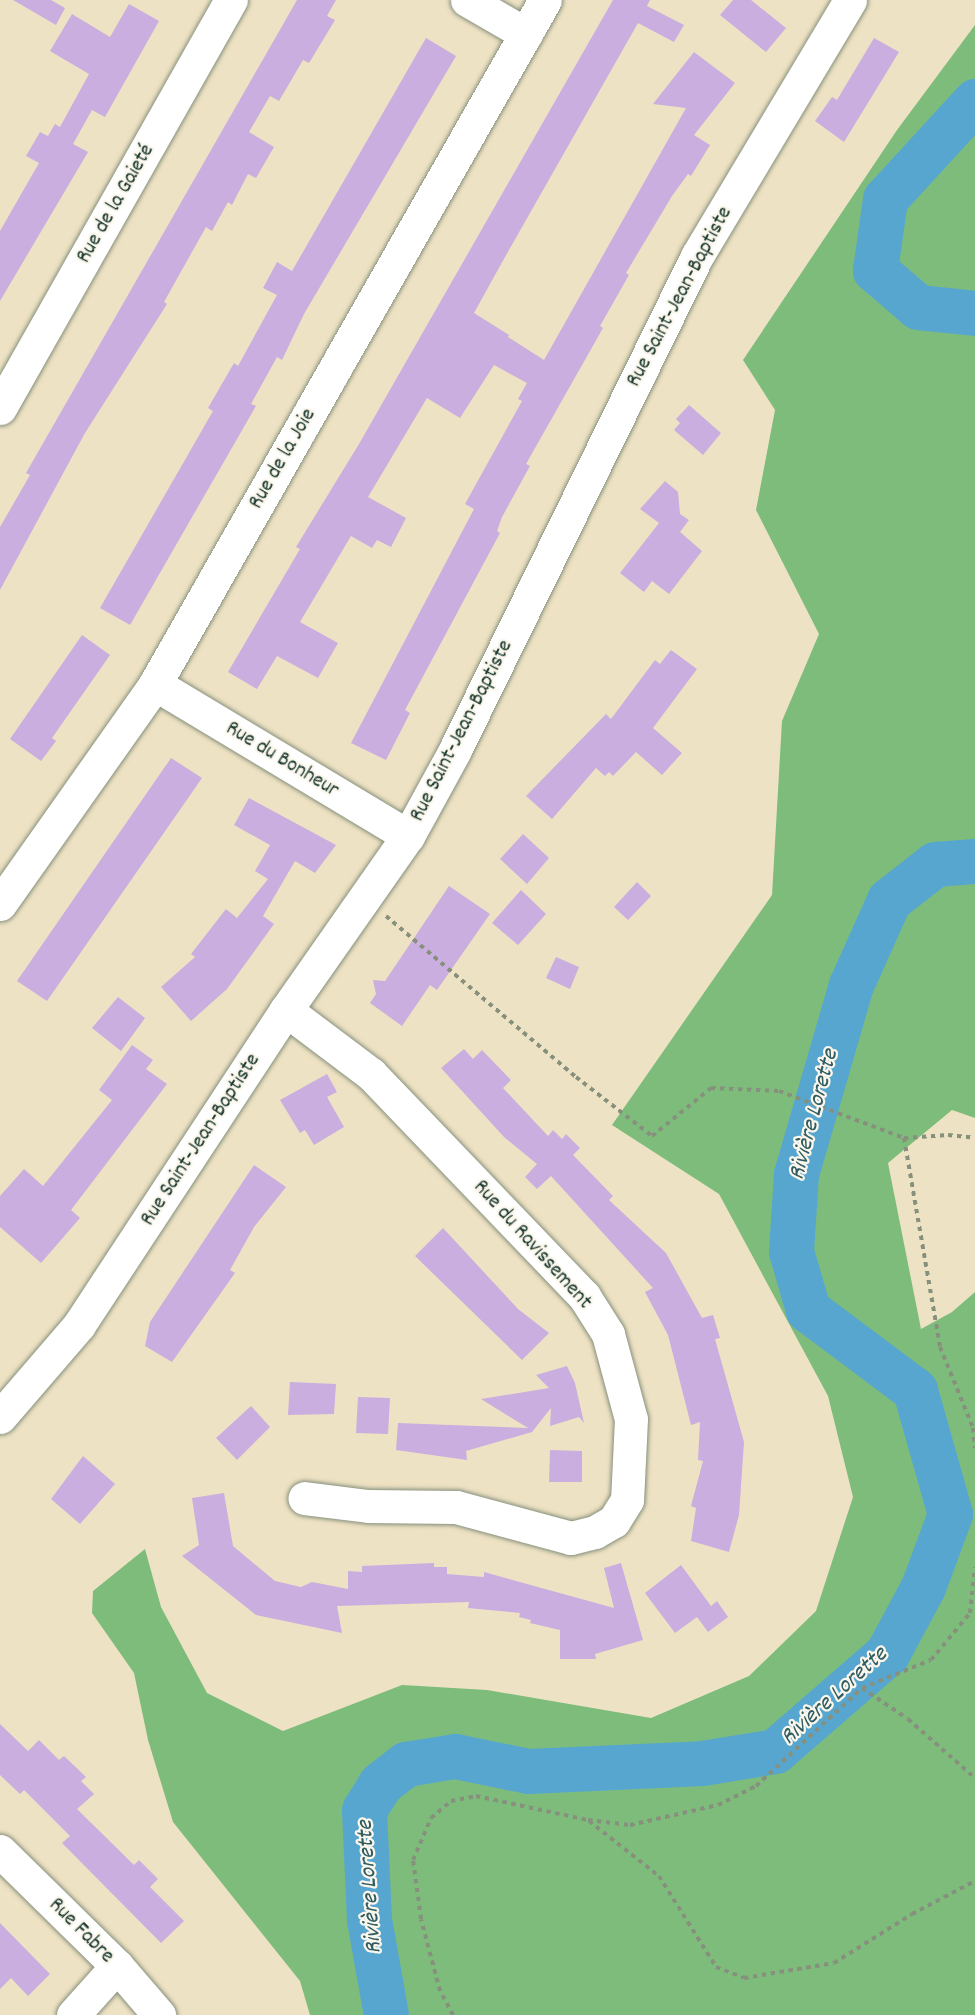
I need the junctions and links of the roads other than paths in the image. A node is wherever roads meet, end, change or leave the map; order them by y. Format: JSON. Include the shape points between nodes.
{"nodes":[{"id":1,"x":231,"y":0,"type":"edge"},
{"id":2,"x":467,"y":0,"type":"edge"},
{"id":3,"x":545,"y":0,"type":"edge"},
{"id":4,"x":837,"y":7,"type":"edge"},
{"id":5,"x":526,"y":34,"type":"junction"},
{"id":6,"x":0,"y":408,"type":"edge"},
{"id":7,"x":155,"y":684,"type":"junction"},
{"id":8,"x":408,"y":836,"type":"junction"},
{"id":9,"x":0,"y":904,"type":"edge"},
{"id":10,"x":286,"y":1010,"type":"junction"},
{"id":11,"x":0,"y":1417,"type":"edge"},
{"id":12,"x":304,"y":1498,"type":"dead end"},
{"id":13,"x":0,"y":1851,"type":"edge"},
{"id":14,"x":117,"y":1966,"type":"junction"},
{"id":15,"x":73,"y":2015,"type":"edge"},
{"id":16,"x":159,"y":2015,"type":"edge"}],
"edges":[{"from":1,"to":6,"type":"street","name":"Rue de la Gaieté"},
{"from":2,"to":5,"type":"street"},
{"from":3,"to":5,"type":"street","name":"Rue de la Joie"},
{"from":4,"to":8,"type":"street","name":"Rue Saint-Jean-Baptiste","via":[[697,256],[454,753]]},
{"from":5,"to":7,"type":"street","name":"Rue de la Joie"},
{"from":7,"to":8,"type":"street","name":"Rue du Bonheur"},
{"from":7,"to":9,"type":"street","name":"Rue de la Joie"},
{"from":8,"to":10,"type":"street","name":"Rue Saint-Jean-Baptiste"},
{"from":10,"to":11,"type":"street","name":"Rue Saint-Jean-Baptiste","via":[[79,1325]]},
{"from":10,"to":12,"type":"street","name":"Rue du Ravissement","via":[[371,1074],[584,1296],[608,1334],[631,1419],[627,1500],[614,1521],[595,1532],[571,1538],[456,1507],[368,1506]]},
{"from":13,"to":14,"type":"street","name":"Rue Fabre"},
{"from":14,"to":15,"type":"street"},
{"from":14,"to":16,"type":"street","name":"Rue Fabre"}]}
